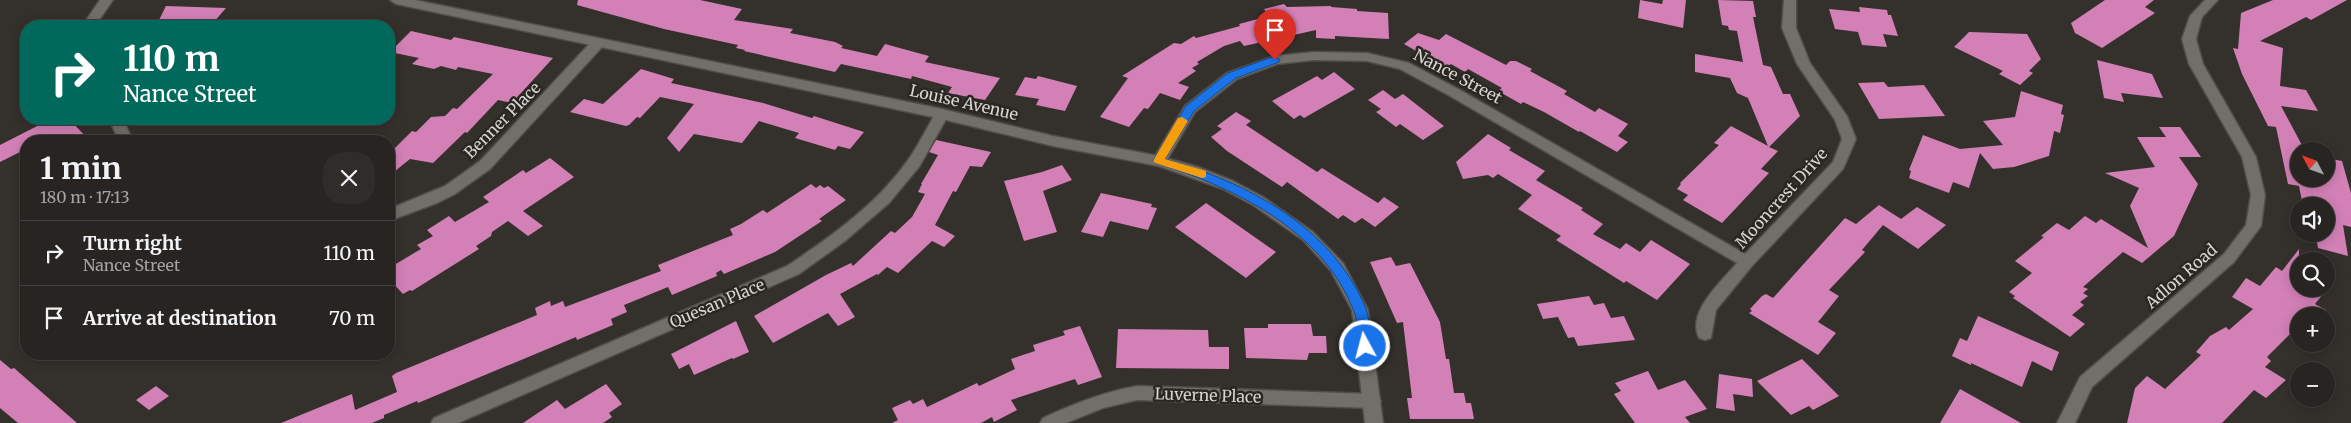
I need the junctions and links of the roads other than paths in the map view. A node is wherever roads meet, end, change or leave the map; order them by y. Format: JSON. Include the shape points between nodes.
{"nodes":[{"id":1,"x":107,"y":0,"type":"edge"},
{"id":2,"x":396,"y":0,"type":"edge"},
{"id":3,"x":1790,"y":0,"type":"edge"},
{"id":4,"x":2212,"y":0,"type":"edge"},
{"id":5,"x":92,"y":20,"type":"edge"},
{"id":6,"x":598,"y":43,"type":"junction"},
{"id":7,"x":942,"y":114,"type":"junction"},
{"id":8,"x":1159,"y":161,"type":"junction"},
{"id":9,"x":395,"y":213,"type":"edge"},
{"id":10,"x":1747,"y":262,"type":"junction"},
{"id":11,"x":1705,"y":333,"type":"dead end"},
{"id":12,"x":1372,"y":401,"type":"junction"},
{"id":13,"x":440,"y":423,"type":"edge"},
{"id":14,"x":1049,"y":423,"type":"edge"},
{"id":15,"x":1374,"y":423,"type":"edge"},
{"id":16,"x":2066,"y":423,"type":"edge"}],
"edges":[{"from":1,"to":5,"type":"street"},
{"from":2,"to":6,"type":"street","name":"Louise Avenue"},
{"from":3,"to":10,"type":"street","name":"Mooncrest Drive","via":[[1790,28],[1804,64],[1842,119],[1848,139],[1838,165]]},
{"from":4,"to":16,"type":"street","name":"Adlon Road","via":[[2196,16],[2189,39],[2196,64],[2249,157],[2258,195],[2252,226],[2229,258],[2086,382]]},
{"from":6,"to":7,"type":"street","name":"Louise Avenue"},
{"from":6,"to":9,"type":"street","name":"Benner Place","via":[[485,165],[432,200]]},
{"from":7,"to":8,"type":"street","name":"Louise Avenue","via":[[1053,141]]},
{"from":7,"to":13,"type":"street","name":"Quesan Place","via":[[910,170],[876,206],[838,240],[793,270]]},
{"from":8,"to":10,"type":"street","name":"Nance Street","via":[[1190,109],[1232,76],[1275,60],[1314,56],[1367,57],[1404,66],[1455,93]]},
{"from":8,"to":12,"type":"street","name":"Louise Avenue","via":[[1228,185],[1258,202],[1308,236],[1337,267],[1360,310]]},
{"from":10,"to":11,"type":"street","name":"Mooncrest Drive","via":[[1708,308]]},
{"from":12,"to":14,"type":"street","name":"Luverne Place","via":[[1137,393],[1110,397]]},
{"from":12,"to":15,"type":"street","name":"Louise Avenue"}]}
